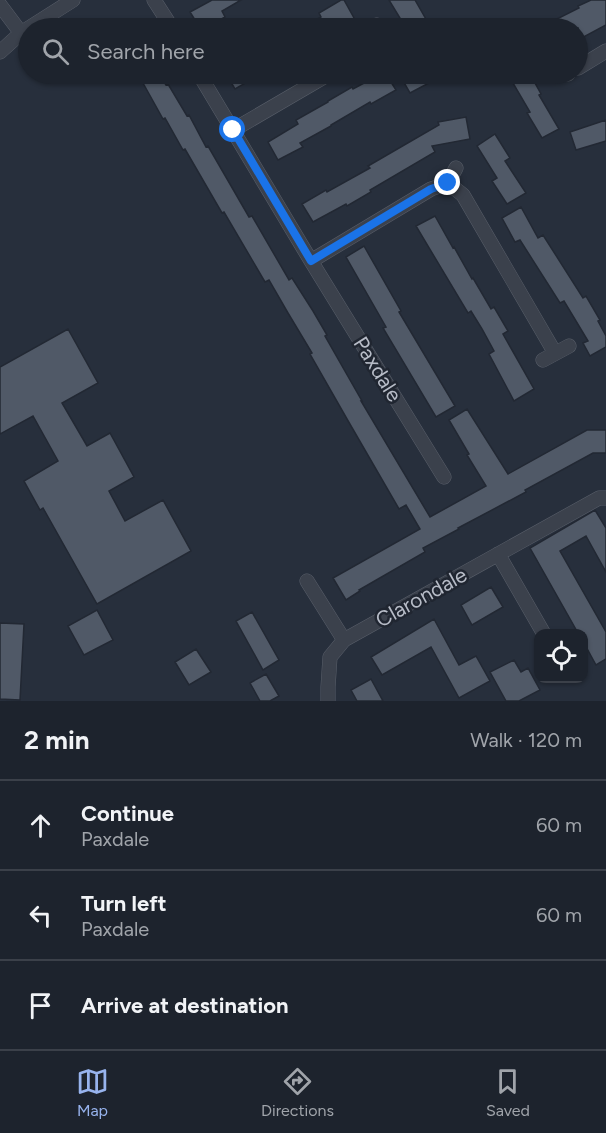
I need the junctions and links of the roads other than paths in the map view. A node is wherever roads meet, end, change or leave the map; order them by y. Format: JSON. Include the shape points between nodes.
{"nodes":[{"id":1,"x":73,"y":0,"type":"edge"},
{"id":2,"x":158,"y":1,"type":"edge"},
{"id":3,"x":0,"y":5,"type":"edge"},
{"id":4,"x":45,"y":18,"type":"edge"},
{"id":5,"x":167,"y":18,"type":"edge"},
{"id":6,"x":18,"y":29,"type":"edge"},
{"id":7,"x":18,"y":36,"type":"edge"},
{"id":8,"x":606,"y":51,"type":"edge"},
{"id":9,"x":0,"y":52,"type":"edge"},
{"id":10,"x":588,"y":62,"type":"edge"},
{"id":11,"x":205,"y":84,"type":"edge"},
{"id":12,"x":312,"y":84,"type":"edge"},
{"id":13,"x":233,"y":130,"type":"junction"},
{"id":14,"x":456,"y":168,"type":"dead end"},
{"id":15,"x":448,"y":183,"type":"junction"},
{"id":16,"x":311,"y":261,"type":"junction"},
{"id":17,"x":569,"y":346,"type":"dead end"},
{"id":18,"x":444,"y":477,"type":"dead end"},
{"id":19,"x":606,"y":498,"type":"edge"},
{"id":20,"x":498,"y":554,"type":"junction"},
{"id":21,"x":307,"y":581,"type":"dead end"},
{"id":22,"x":542,"y":629,"type":"edge"},
{"id":23,"x":344,"y":640,"type":"junction"},
{"id":24,"x":328,"y":701,"type":"edge"}],
"edges":[{"from":1,"to":4,"type":"street"},
{"from":2,"to":5,"type":"street"},
{"from":3,"to":6,"type":"street"},
{"from":7,"to":9,"type":"street"},
{"from":8,"to":10,"type":"street"},
{"from":11,"to":13,"type":"street","name":"Paxdale"},
{"from":12,"to":13,"type":"street"},
{"from":13,"to":16,"type":"street","name":"Paxdale"},
{"from":14,"to":15,"type":"street"},
{"from":15,"to":16,"type":"street","via":[[431,189]]},
{"from":15,"to":17,"type":"street","via":[[464,195],[549,357]]},
{"from":16,"to":18,"type":"street","name":"Paxdale"},
{"from":19,"to":20,"type":"street","name":"Clarondale","via":[[599,498]]},
{"from":20,"to":22,"type":"street"},
{"from":20,"to":23,"type":"street","name":"Clarondale"},
{"from":21,"to":23,"type":"street"},
{"from":23,"to":24,"type":"street","via":[[330,657]]}]}
